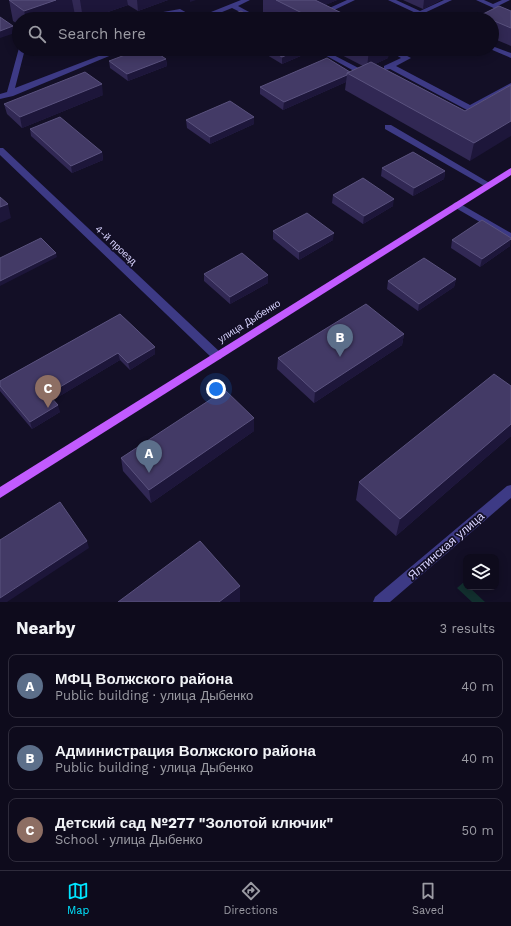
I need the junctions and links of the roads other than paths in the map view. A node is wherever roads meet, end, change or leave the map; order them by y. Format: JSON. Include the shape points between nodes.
{"nodes":[{"id":1,"x":247,"y":0,"type":"edge"},
{"id":2,"x":352,"y":0,"type":"edge"},
{"id":3,"x":390,"y":0,"type":"edge"},
{"id":4,"x":449,"y":0,"type":"edge"},
{"id":5,"x":479,"y":0,"type":"edge"},
{"id":6,"x":507,"y":0,"type":"edge"},
{"id":7,"x":233,"y":6,"type":"junction"},
{"id":8,"x":493,"y":6,"type":"junction"},
{"id":9,"x":217,"y":12,"type":"edge"},
{"id":10,"x":245,"y":12,"type":"edge"},
{"id":11,"x":327,"y":12,"type":"edge"},
{"id":12,"x":418,"y":12,"type":"edge"},
{"id":13,"x":422,"y":12,"type":"edge"},
{"id":14,"x":510,"y":13,"type":"edge"},
{"id":15,"x":499,"y":17,"type":"edge"},
{"id":16,"x":499,"y":51,"type":"edge"},
{"id":17,"x":20,"y":56,"type":"edge"},
{"id":18,"x":105,"y":56,"type":"edge"},
{"id":19,"x":331,"y":56,"type":"edge"},
{"id":20,"x":403,"y":56,"type":"edge"},
{"id":21,"x":511,"y":56,"type":"edge"},
{"id":22,"x":390,"y":66,"type":"junction"},
{"id":23,"x":511,"y":85,"type":"edge"},
{"id":24,"x":0,"y":88,"type":"edge"},
{"id":25,"x":6,"y":95,"type":"edge"},
{"id":26,"x":388,"y":127,"type":"dead end"},
{"id":27,"x":0,"y":150,"type":"edge"},
{"id":28,"x":511,"y":171,"type":"edge"},
{"id":29,"x":489,"y":185,"type":"junction"},
{"id":30,"x":457,"y":205,"type":"junction"},
{"id":31,"x":511,"y":237,"type":"edge"},
{"id":32,"x":217,"y":356,"type":"junction"},
{"id":33,"x":511,"y":490,"type":"edge"},
{"id":34,"x":0,"y":492,"type":"edge"},
{"id":35,"x":380,"y":602,"type":"edge"}],
"edges":[{"from":1,"to":7,"type":"street"},
{"from":2,"to":11,"type":"street"},
{"from":3,"to":12,"type":"street"},
{"from":4,"to":13,"type":"street"},
{"from":5,"to":8,"type":"street"},
{"from":6,"to":8,"type":"street"},
{"from":7,"to":9,"type":"street"},
{"from":7,"to":10,"type":"street"},
{"from":8,"to":14,"type":"street"},
{"from":14,"to":15,"type":"street"},
{"from":16,"to":21,"type":"street"},
{"from":17,"to":25,"type":"street"},
{"from":18,"to":25,"type":"street"},
{"from":19,"to":22,"type":"street","via":[[370,76]]},
{"from":20,"to":22,"type":"street","via":[[407,58]]},
{"from":22,"to":23,"type":"street","via":[[470,108]]},
{"from":24,"to":25,"type":"street"},
{"from":26,"to":29,"type":"street"},
{"from":27,"to":32,"type":"street","name":"4-й проезд"},
{"from":28,"to":29,"type":"main road","name":"улица Дыбенко"},
{"from":29,"to":30,"type":"main road","name":"улица Дыбенко"},
{"from":30,"to":31,"type":"street"},
{"from":30,"to":32,"type":"main road","name":"улица Дыбенко"},
{"from":32,"to":34,"type":"main road","name":"улица Дыбенко"},
{"from":33,"to":35,"type":"street","name":"Ялтинская улица"}]}
